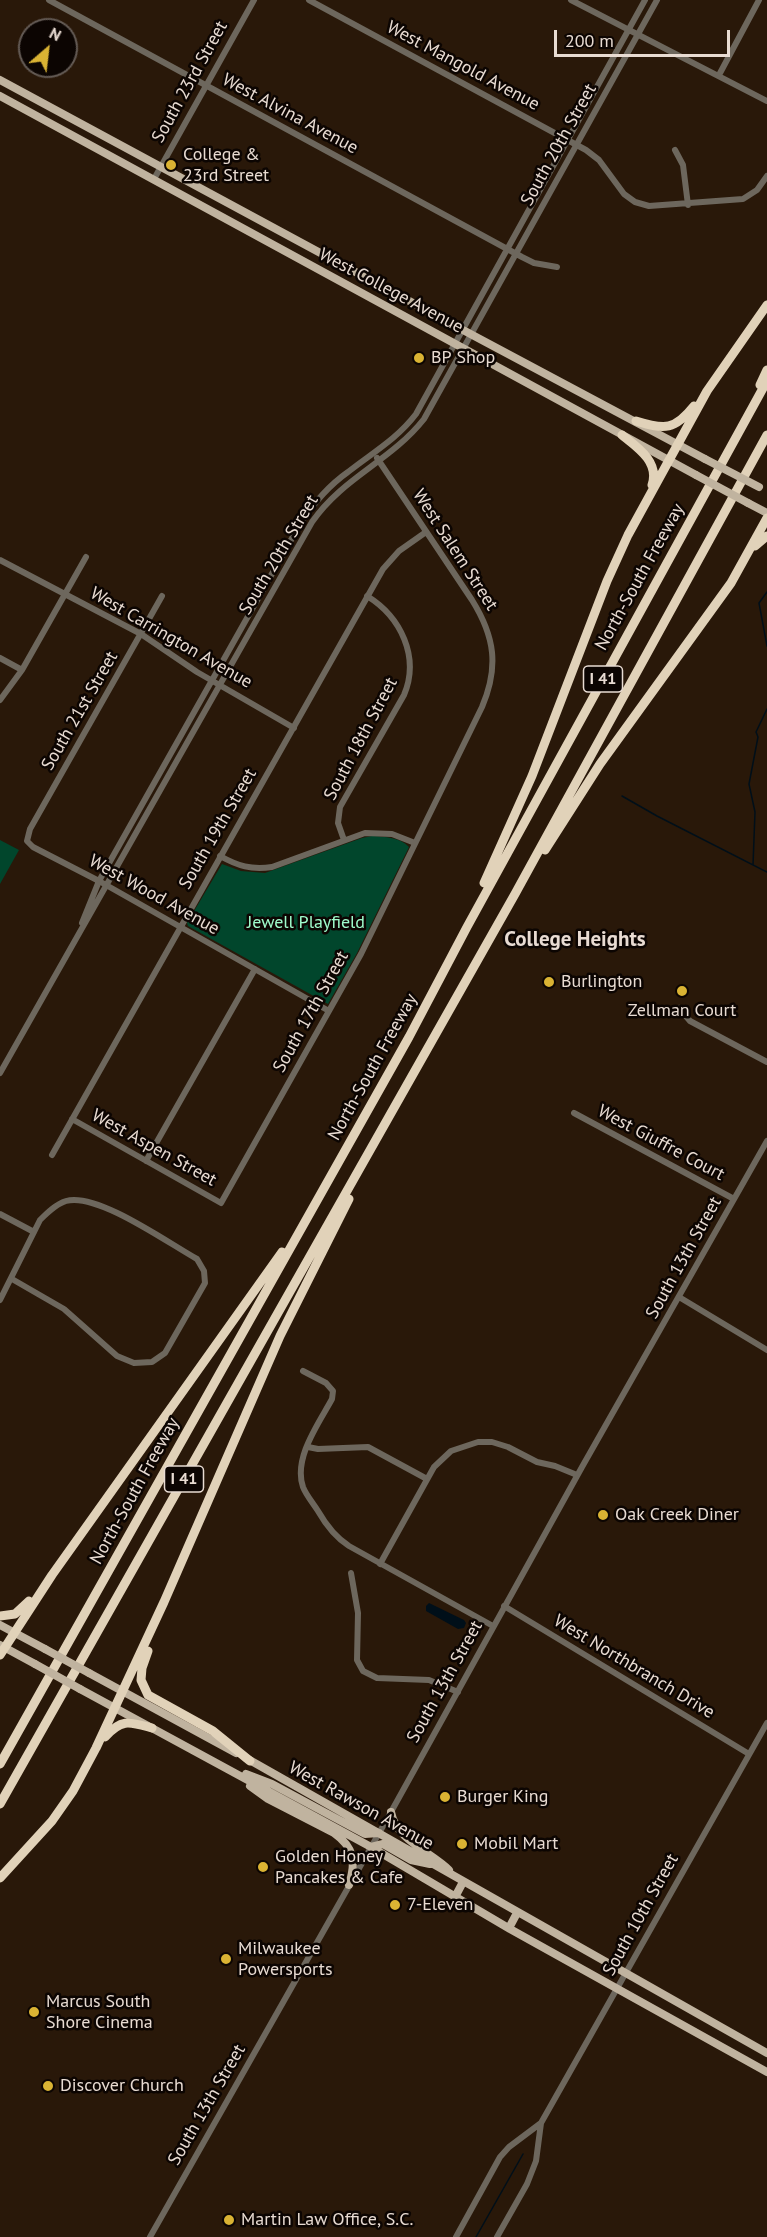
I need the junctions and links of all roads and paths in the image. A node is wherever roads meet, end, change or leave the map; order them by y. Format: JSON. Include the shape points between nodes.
{"nodes":[{"id":1,"x":48,"y":0,"type":"edge"},
{"id":2,"x":254,"y":0,"type":"edge"},
{"id":3,"x":309,"y":0,"type":"edge"},
{"id":4,"x":571,"y":0,"type":"edge"},
{"id":5,"x":645,"y":0,"type":"edge"},
{"id":6,"x":657,"y":0,"type":"edge"},
{"id":7,"x":759,"y":0,"type":"edge"},
{"id":8,"x":628,"y":31,"type":"junction"},
{"id":9,"x":638,"y":35,"type":"junction"},
{"id":10,"x":719,"y":75,"type":"junction"},
{"id":11,"x":0,"y":80,"type":"edge"},
{"id":12,"x":206,"y":86,"type":"junction"},
{"id":13,"x":0,"y":96,"type":"edge"},
{"id":14,"x":767,"y":101,"type":"edge"},
{"id":15,"x":568,"y":140,"type":"junction"},
{"id":16,"x":577,"y":145,"type":"junction"},
{"id":17,"x":675,"y":150,"type":"dead end"},
{"id":18,"x":160,"y":167,"type":"junction"},
{"id":19,"x":767,"y":176,"type":"edge"},
{"id":20,"x":154,"y":179,"type":"junction"},
{"id":21,"x":688,"y":205,"type":"junction"},
{"id":22,"x":508,"y":249,"type":"junction"},
{"id":23,"x":517,"y":254,"type":"junction"},
{"id":24,"x":556,"y":267,"type":"dead end"},
{"id":25,"x":767,"y":305,"type":"edge"},
{"id":26,"x":463,"y":330,"type":"junction"},
{"id":27,"x":472,"y":335,"type":"junction"},
{"id":28,"x":456,"y":343,"type":"junction"},
{"id":29,"x":465,"y":348,"type":"junction"},
{"id":30,"x":767,"y":370,"type":"edge"},
{"id":31,"x":767,"y":381,"type":"edge"},
{"id":32,"x":708,"y":391,"type":"junction"},
{"id":33,"x":636,"y":421,"type":"junction"},
{"id":34,"x":739,"y":431,"type":"junction"},
{"id":35,"x":622,"y":435,"type":"junction"},
{"id":36,"x":767,"y":435,"type":"edge"},
{"id":37,"x":678,"y":444,"type":"junction"},
{"id":38,"x":374,"y":454,"type":"junction"},
{"id":39,"x":379,"y":460,"type":"junction"},
{"id":40,"x":669,"y":461,"type":"junction"},
{"id":41,"x":767,"y":492,"type":"edge"},
{"id":42,"x":644,"y":504,"type":"junction"},
{"id":43,"x":767,"y":513,"type":"edge"},
{"id":44,"x":767,"y":518,"type":"edge"},
{"id":45,"x":426,"y":532,"type":"junction"},
{"id":46,"x":767,"y":536,"type":"edge"},
{"id":47,"x":748,"y":555,"type":"junction"},
{"id":48,"x":87,"y":557,"type":"dead end"},
{"id":49,"x":0,"y":560,"type":"edge"},
{"id":50,"x":65,"y":595,"type":"junction"},
{"id":51,"x":162,"y":596,"type":"dead end"},
{"id":52,"x":367,"y":596,"type":"junction"},
{"id":53,"x":141,"y":634,"type":"junction"},
{"id":54,"x":0,"y":658,"type":"edge"},
{"id":55,"x":22,"y":670,"type":"junction"},
{"id":56,"x":493,"y":670,"type":"joint"},
{"id":57,"x":212,"y":681,"type":"junction"},
{"id":58,"x":220,"y":685,"type":"junction"},
{"id":59,"x":0,"y":700,"type":"edge"},
{"id":60,"x":294,"y":728,"type":"junction"},
{"id":61,"x":344,"y":840,"type":"junction"},
{"id":62,"x":27,"y":841,"type":"joint"},
{"id":63,"x":415,"y":843,"type":"junction"},
{"id":64,"x":220,"y":856,"type":"junction"},
{"id":65,"x":99,"y":881,"type":"junction"},
{"id":66,"x":106,"y":885,"type":"junction"},
{"id":67,"x":515,"y":894,"type":"junction"},
{"id":68,"x":180,"y":926,"type":"junction"},
{"id":69,"x":466,"y":927,"type":"junction"},
{"id":70,"x":79,"y":932,"type":"junction"},
{"id":71,"x":255,"y":969,"type":"junction"},
{"id":72,"x":679,"y":1008,"type":"dead end"},
{"id":73,"x":329,"y":1011,"type":"junction"},
{"id":74,"x":767,"y":1062,"type":"edge"},
{"id":75,"x":0,"y":1073,"type":"edge"},
{"id":76,"x":574,"y":1113,"type":"dead end"},
{"id":77,"x":72,"y":1119,"type":"junction"},
{"id":78,"x":767,"y":1141,"type":"edge"},
{"id":79,"x":52,"y":1155,"type":"dead end"},
{"id":80,"x":367,"y":1155,"type":"junction"},
{"id":81,"x":146,"y":1161,"type":"junction"},
{"id":82,"x":734,"y":1199,"type":"junction"},
{"id":83,"x":318,"y":1200,"type":"junction"},
{"id":84,"x":221,"y":1203,"type":"joint"},
{"id":85,"x":0,"y":1214,"type":"edge"},
{"id":86,"x":34,"y":1232,"type":"junction"},
{"id":87,"x":12,"y":1279,"type":"junction"},
{"id":88,"x":679,"y":1298,"type":"junction"},
{"id":89,"x":0,"y":1300,"type":"edge"},
{"id":90,"x":767,"y":1350,"type":"edge"},
{"id":91,"x":303,"y":1371,"type":"dead end"},
{"id":92,"x":308,"y":1447,"type":"junction"},
{"id":93,"x":577,"y":1475,"type":"junction"},
{"id":94,"x":427,"y":1479,"type":"junction"},
{"id":95,"x":380,"y":1564,"type":"junction"},
{"id":96,"x":351,"y":1573,"type":"dead end"},
{"id":97,"x":52,"y":1575,"type":"junction"},
{"id":98,"x":164,"y":1602,"type":"junction"},
{"id":99,"x":504,"y":1606,"type":"junction"},
{"id":100,"x":0,"y":1616,"type":"edge"},
{"id":101,"x":0,"y":1625,"type":"edge"},
{"id":102,"x":493,"y":1626,"type":"junction"},
{"id":103,"x":14,"y":1632,"type":"junction"},
{"id":104,"x":2,"y":1649,"type":"edge"},
{"id":105,"x":123,"y":1692,"type":"junction"},
{"id":106,"x":458,"y":1692,"type":"junction"},
{"id":107,"x":116,"y":1708,"type":"junction"},
{"id":108,"x":767,"y":1723,"type":"edge"},
{"id":109,"x":152,"y":1728,"type":"junction"},
{"id":110,"x":96,"y":1748,"type":"junction"},
{"id":111,"x":749,"y":1754,"type":"junction"},
{"id":112,"x":250,"y":1761,"type":"junction"},
{"id":113,"x":0,"y":1764,"type":"edge"},
{"id":114,"x":227,"y":1769,"type":"junction"},
{"id":115,"x":0,"y":1804,"type":"edge"},
{"id":116,"x":391,"y":1812,"type":"junction"},
{"id":117,"x":379,"y":1833,"type":"junction"},
{"id":118,"x":371,"y":1847,"type":"junction"},
{"id":119,"x":435,"y":1865,"type":"junction"},
{"id":120,"x":0,"y":1878,"type":"edge"},
{"id":121,"x":460,"y":1880,"type":"junction"},
{"id":122,"x":349,"y":1885,"type":"junction"},
{"id":123,"x":455,"y":1897,"type":"junction"},
{"id":124,"x":517,"y":1913,"type":"junction"},
{"id":125,"x":508,"y":1928,"type":"junction"},
{"id":126,"x":624,"y":1974,"type":"junction"},
{"id":127,"x":616,"y":1989,"type":"junction"},
{"id":128,"x":767,"y":2054,"type":"edge"},
{"id":129,"x":767,"y":2072,"type":"edge"},
{"id":130,"x":541,"y":2123,"type":"junction"},
{"id":131,"x":150,"y":2237,"type":"edge"},
{"id":132,"x":456,"y":2237,"type":"edge"},
{"id":133,"x":497,"y":2237,"type":"edge"}],
"edges":[{"from":1,"to":12,"type":"street","name":"West Alvina Avenue"},
{"from":2,"to":12,"type":"street","name":"South 23rd Street"},
{"from":3,"to":15,"type":"street","name":"West Mangold Avenue"},
{"from":4,"to":8,"type":"street"},
{"from":5,"to":8,"type":"street","name":"South 20th Street"},
{"from":6,"to":9,"type":"street","name":"South 20th Street"},
{"from":7,"to":10,"type":"street"},
{"from":8,"to":9,"type":"street"},
{"from":8,"to":15,"type":"street","name":"South 20th Street"},
{"from":9,"to":10,"type":"street"},
{"from":9,"to":16,"type":"street","name":"South 20th Street"},
{"from":10,"to":14,"type":"street"},
{"from":11,"to":18,"type":"main road","name":"West College Avenue"},
{"from":12,"to":18,"type":"street","name":"South 23rd Street"},
{"from":12,"to":22,"type":"street","name":"West Alvina Avenue"},
{"from":13,"to":20,"type":"main road","name":"West College Avenue"},
{"from":15,"to":16,"type":"street","name":"West Mangold Avenue"},
{"from":15,"to":22,"type":"street","name":"South 20th Street"},
{"from":16,"to":21,"type":"street","name":"West Mangold Avenue","via":[[599,160],[619,189],[635,202],[657,207]]},
{"from":16,"to":23,"type":"street","name":"South 20th Street"},
{"from":17,"to":21,"type":"street","via":[[683,165]]},
{"from":18,"to":20,"type":"street","name":"South 23rd Street"},
{"from":18,"to":26,"type":"main road","name":"West College Avenue"},
{"from":19,"to":21,"type":"street","via":[[757,190],[743,199]]},
{"from":20,"to":28,"type":"main road","name":"West College Avenue"},
{"from":22,"to":23,"type":"street","name":"West Alvina Avenue"},
{"from":22,"to":26,"type":"street","name":"South 20th Street"},
{"from":23,"to":24,"type":"street","name":"West Alvina Avenue","via":[[534,264]]},
{"from":23,"to":27,"type":"street","name":"South 20th Street"},
{"from":25,"to":32,"type":"highway"},
{"from":26,"to":27,"type":"main road","name":"West College Avenue"},
{"from":26,"to":28,"type":"street","name":"South 20th Street"},
{"from":27,"to":29,"type":"street","name":"South 20th Street"},
{"from":27,"to":33,"type":"main road","name":"West College Avenue"},
{"from":28,"to":29,"type":"main road","name":"West College Avenue"},
{"from":28,"to":38,"type":"street","name":"South 20th Street","via":[[407,427]]},
{"from":29,"to":35,"type":"main road","name":"West College Avenue"},
{"from":29,"to":39,"type":"street","name":"South 20th Street","via":[[424,419]]},
{"from":30,"to":34,"type":"highway"},
{"from":31,"to":34,"type":"highway","name":"North-South Freeway","number":"I 41"},
{"from":32,"to":33,"type":"highway","via":[[672,426],[654,427]]},
{"from":32,"to":37,"type":"highway"},
{"from":33,"to":37,"type":"main road","name":"West College Avenue"},
{"from":34,"to":69,"type":"highway","name":"North-South Freeway","number":"I 41"},
{"from":35,"to":40,"type":"main road","name":"West College Avenue"},
{"from":35,"to":42,"type":"highway","via":[[652,465],[654,481]]},
{"from":36,"to":67,"type":"highway","name":"North-South Freeway","number":"I 41"},
{"from":37,"to":40,"type":"highway"},
{"from":37,"to":41,"type":"main road","name":"West College Avenue","bridge":true},
{"from":38,"to":39,"type":"street","name":"West Salem Street"},
{"from":38,"to":57,"type":"street","name":"South 20th Street","via":[[334,483],[309,511]]},
{"from":39,"to":45,"type":"street","name":"West Salem Street"},
{"from":39,"to":58,"type":"street","name":"South 20th Street","via":[[343,486],[321,509]]},
{"from":40,"to":42,"type":"highway"},
{"from":40,"to":43,"type":"main road","name":"West College Avenue","bridge":true},
{"from":42,"to":69,"type":"highway","via":[[607,581],[532,776]]},
{"from":44,"to":47,"type":"highway"},
{"from":45,"to":52,"type":"street","name":"South 19th Street","via":[[392,557]]},
{"from":45,"to":56,"type":"street","name":"West Salem Street","via":[[486,624]]},
{"from":46,"to":47,"type":"highway"},
{"from":47,"to":67,"type":"highway","via":[[600,764]]},
{"from":48,"to":50,"type":"street"},
{"from":49,"to":50,"type":"street","name":"West Carrington Avenue"},
{"from":50,"to":53,"type":"street","name":"West Carrington Avenue"},
{"from":50,"to":55,"type":"street"},
{"from":51,"to":53,"type":"street","name":"South 21st Street"},
{"from":52,"to":60,"type":"street","name":"South 19th Street"},
{"from":52,"to":61,"type":"street","name":"South 18th Street","via":[[387,611],[401,632],[409,649],[411,669],[404,695],[340,807],[338,823]]},
{"from":53,"to":57,"type":"street","name":"West Carrington Avenue"},
{"from":53,"to":62,"type":"street","name":"South 21st Street","via":[[30,829]]},
{"from":54,"to":55,"type":"street"},
{"from":55,"to":59,"type":"street"},
{"from":56,"to":63,"type":"street","name":"South 17th Street","via":[[483,707]]},
{"from":57,"to":58,"type":"street","name":"West Carrington Avenue"},
{"from":57,"to":65,"type":"street","name":"South 20th Street"},
{"from":58,"to":60,"type":"street","name":"West Carrington Avenue"},
{"from":58,"to":66,"type":"street","name":"South 20th Street"},
{"from":60,"to":64,"type":"street","name":"South 19th Street"},
{"from":61,"to":63,"type":"street","via":[[383,832]]},
{"from":61,"to":64,"type":"street","via":[[260,869],[242,867]]},
{"from":62,"to":65,"type":"street","name":"West Wood Avenue"},
{"from":63,"to":73,"type":"street","name":"South 17th Street"},
{"from":64,"to":68,"type":"street","name":"South 19th Street"},
{"from":65,"to":66,"type":"street","name":"West Wood Avenue"},
{"from":65,"to":70,"type":"street","name":"South 20th Street"},
{"from":66,"to":68,"type":"street","name":"West Wood Avenue"},
{"from":66,"to":70,"type":"street","name":"South 20th Street"},
{"from":67,"to":80,"type":"highway","name":"North-South Freeway","number":"I 41"},
{"from":68,"to":71,"type":"street","name":"West Wood Avenue"},
{"from":68,"to":77,"type":"street","name":"South 19th Street"},
{"from":69,"to":83,"type":"highway","name":"North-South Freeway","number":"I 41"},
{"from":70,"to":75,"type":"street","name":"South 20th Street"},
{"from":71,"to":73,"type":"street","name":"West Wood Avenue"},
{"from":71,"to":81,"type":"street"},
{"from":72,"to":74,"type":"street","via":[[690,1021]]},
{"from":73,"to":84,"type":"street","name":"South 17th Street"},
{"from":76,"to":82,"type":"street","name":"West Giuffre Court"},
{"from":77,"to":79,"type":"street","name":"South 19th Street"},
{"from":77,"to":81,"type":"street","name":"West Aspen Street"},
{"from":78,"to":82,"type":"street","name":"South 13th Street"},
{"from":80,"to":98,"type":"highway","via":[[353,1192],[280,1336]]},
{"from":80,"to":115,"type":"highway","name":"North-South Freeway","number":"I 41"},
{"from":81,"to":84,"type":"street","name":"West Aspen Street"},
{"from":82,"to":88,"type":"street","name":"South 13th Street"},
{"from":83,"to":97,"type":"highway"},
{"from":83,"to":113,"type":"highway","name":"North-South Freeway","number":"I 41"},
{"from":85,"to":86,"type":"street"},
{"from":86,"to":87,"type":"street"},
{"from":86,"to":87,"type":"street","via":[[50,1210],[66,1201],[102,1205],[197,1259],[205,1282],[165,1353],[152,1362],[134,1363],[117,1356],[64,1310]]},
{"from":87,"to":89,"type":"street"},
{"from":88,"to":90,"type":"street"},
{"from":88,"to":93,"type":"street","name":"South 13th Street"},
{"from":91,"to":92,"type":"street","via":[[326,1383],[333,1395]]},
{"from":92,"to":94,"type":"street","via":[[368,1447]]},
{"from":92,"to":95,"type":"street","via":[[301,1479],[306,1492],[342,1542]]},
{"from":93,"to":94,"type":"street","via":[[508,1447],[478,1442],[451,1451]]},
{"from":93,"to":99,"type":"street","name":"South 13th Street"},
{"from":94,"to":95,"type":"street"},
{"from":95,"to":102,"type":"street"},
{"from":96,"to":106,"type":"street","via":[[358,1613],[357,1660],[363,1671],[377,1678],[435,1682]]},
{"from":97,"to":100,"type":"highway","via":[[22,1610]]},
{"from":97,"to":103,"type":"highway"},
{"from":98,"to":105,"type":"highway"},
{"from":98,"to":112,"type":"highway","via":[[142,1668],[141,1680],[146,1691],[213,1731]]},
{"from":99,"to":102,"type":"street","name":"South 13th Street"},
{"from":99,"to":111,"type":"street","name":"West Northbranch Drive"},
{"from":101,"to":103,"type":"main road","name":"West Rawson Avenue"},
{"from":102,"to":106,"type":"street","name":"South 13th Street"},
{"from":103,"to":104,"type":"highway"},
{"from":103,"to":105,"type":"main road","name":"West Rawson Avenue","bridge":true},
{"from":104,"to":107,"type":"main road","name":"West Rawson Avenue","bridge":true},
{"from":105,"to":107,"type":"highway"},
{"from":105,"to":112,"type":"main road","name":"West Rawson Avenue"},
{"from":106,"to":116,"type":"street","name":"South 13th Street"},
{"from":107,"to":109,"type":"main road","name":"West Rawson Avenue"},
{"from":107,"to":110,"type":"highway"},
{"from":108,"to":111,"type":"street","name":"South 10th Street"},
{"from":109,"to":110,"type":"highway","via":[[122,1724]]},
{"from":109,"to":114,"type":"main road","name":"West Rawson Avenue"},
{"from":110,"to":120,"type":"highway","via":[[52,1821]]},
{"from":111,"to":126,"type":"street","name":"South 10th Street"},
{"from":112,"to":117,"type":"main road","name":"West Rawson Avenue"},
{"from":114,"to":117,"type":"main road","via":[[272,1784],[365,1834]]},
{"from":114,"to":118,"type":"main road","name":"West Rawson Avenue"},
{"from":114,"to":122,"type":"main road","via":[[268,1799],[342,1840],[354,1858]]},
{"from":116,"to":117,"type":"street","name":"South 13th Street"},
{"from":116,"to":121,"type":"main road","via":[[394,1822],[414,1844],[439,1859]]},
{"from":117,"to":118,"type":"street","name":"South 13th Street"},
{"from":117,"to":119,"type":"main road","name":"West Rawson Avenue"},
{"from":118,"to":119,"type":"main road","via":[[382,1844],[411,1860]]},
{"from":118,"to":122,"type":"street","name":"South 13th Street"},
{"from":118,"to":123,"type":"main road","name":"West Rawson Avenue"},
{"from":119,"to":121,"type":"main road","name":"West Rawson Avenue"},
{"from":121,"to":123,"type":"main road"},
{"from":121,"to":124,"type":"main road","name":"West Rawson Avenue"},
{"from":122,"to":131,"type":"street","name":"South 13th Street"},
{"from":123,"to":125,"type":"main road","name":"West Rawson Avenue"},
{"from":124,"to":125,"type":"main road"},
{"from":124,"to":126,"type":"main road","name":"West Rawson Avenue"},
{"from":125,"to":127,"type":"main road","name":"West Rawson Avenue"},
{"from":126,"to":127,"type":"street","name":"South 10th Street"},
{"from":126,"to":128,"type":"main road","name":"West Rawson Avenue"},
{"from":127,"to":129,"type":"main road","name":"West Rawson Avenue"},
{"from":127,"to":130,"type":"street","name":"South 10th Street"},
{"from":130,"to":132,"type":"street","name":"South 10th Street","via":[[500,2157]]},
{"from":130,"to":133,"type":"street","name":"South 10th Street","via":[[536,2161]]}]}
